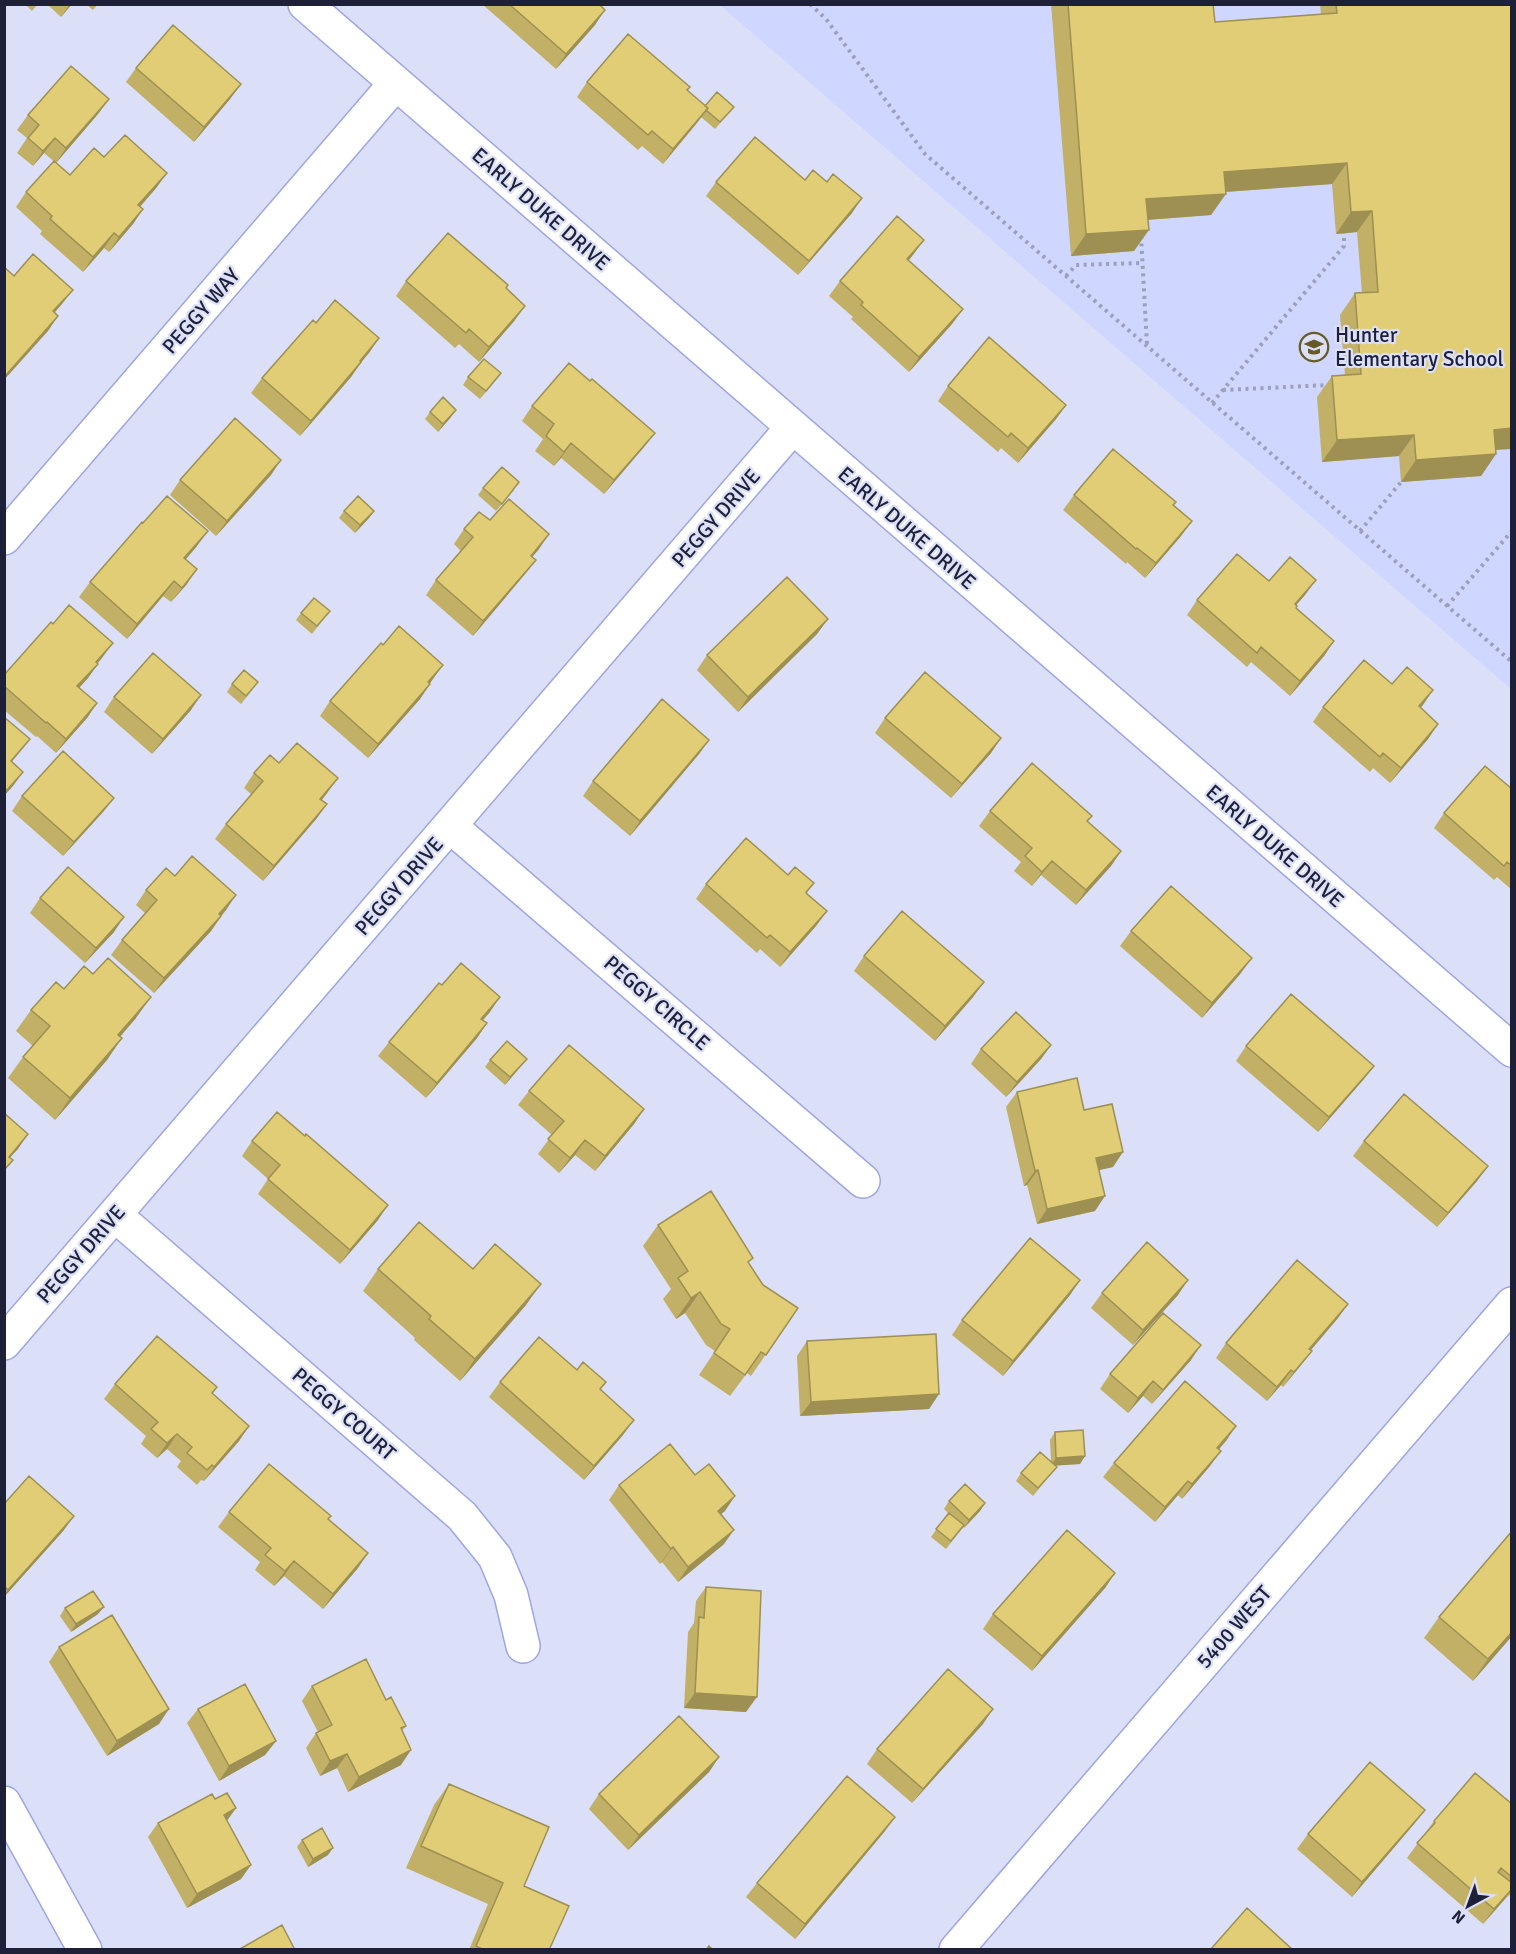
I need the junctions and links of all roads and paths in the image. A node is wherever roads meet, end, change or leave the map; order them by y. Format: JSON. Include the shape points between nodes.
{"nodes":[{"id":1,"x":305,"y":4,"type":"edge"},
{"id":2,"x":810,"y":4,"type":"edge"},
{"id":3,"x":396,"y":83,"type":"junction"},
{"id":4,"x":1141,"y":231,"type":"edge"},
{"id":5,"x":1344,"y":233,"type":"dead end"},
{"id":6,"x":1142,"y":263,"type":"junction"},
{"id":7,"x":1066,"y":276,"type":"junction"},
{"id":8,"x":1147,"y":346,"type":"junction"},
{"id":9,"x":1334,"y":385,"type":"edge"},
{"id":10,"x":1222,"y":390,"type":"junction"},
{"id":11,"x":1212,"y":403,"type":"junction"},
{"id":12,"x":792,"y":428,"type":"junction"},
{"id":13,"x":1401,"y":482,"type":"dead end"},
{"id":14,"x":1360,"y":531,"type":"junction"},
{"id":15,"x":1512,"y":531,"type":"edge"},
{"id":16,"x":4,"y":538,"type":"edge"},
{"id":17,"x":1446,"y":606,"type":"junction"},
{"id":18,"x":1512,"y":662,"type":"edge"},
{"id":19,"x":450,"y":826,"type":"junction"},
{"id":20,"x":1512,"y":1050,"type":"edge"},
{"id":21,"x":863,"y":1180,"type":"dead end"},
{"id":22,"x":115,"y":1215,"type":"junction"},
{"id":23,"x":1512,"y":1304,"type":"edge"},
{"id":24,"x":4,"y":1343,"type":"edge"},
{"id":25,"x":523,"y":1646,"type":"dead end"},
{"id":26,"x":4,"y":1803,"type":"edge"},
{"id":27,"x":85,"y":1950,"type":"edge"},
{"id":28,"x":956,"y":1950,"type":"edge"}],
"edges":[{"from":1,"to":3,"type":"street","name":"EARLY DUKE DRIVE"},
{"from":2,"to":7,"type":"path","via":[[826,19],[925,154]]},
{"from":3,"to":12,"type":"street","name":"EARLY DUKE DRIVE"},
{"from":3,"to":16,"type":"street","name":"PEGGY WAY"},
{"from":4,"to":6,"type":"path"},
{"from":5,"to":10,"type":"path","via":[[1344,246]]},
{"from":6,"to":7,"type":"path","via":[[1076,265]]},
{"from":6,"to":8,"type":"path"},
{"from":7,"to":8,"type":"path"},
{"from":8,"to":11,"type":"path"},
{"from":9,"to":10,"type":"path"},
{"from":10,"to":11,"type":"path"},
{"from":11,"to":14,"type":"path"},
{"from":12,"to":19,"type":"street","name":"PEGGY DRIVE"},
{"from":12,"to":20,"type":"street","name":"EARLY DUKE DRIVE"},
{"from":13,"to":14,"type":"path"},
{"from":14,"to":17,"type":"path"},
{"from":15,"to":17,"type":"path"},
{"from":17,"to":18,"type":"path"},
{"from":19,"to":21,"type":"street","name":"PEGGY CIRCLE"},
{"from":19,"to":22,"type":"street","name":"PEGGY DRIVE"},
{"from":22,"to":24,"type":"street","name":"PEGGY DRIVE"},
{"from":22,"to":25,"type":"street","name":"PEGGY COURT","via":[[462,1516],[495,1557],[511,1595]]},
{"from":23,"to":28,"type":"street","name":"5400 WEST"},
{"from":26,"to":27,"type":"street"}]}
